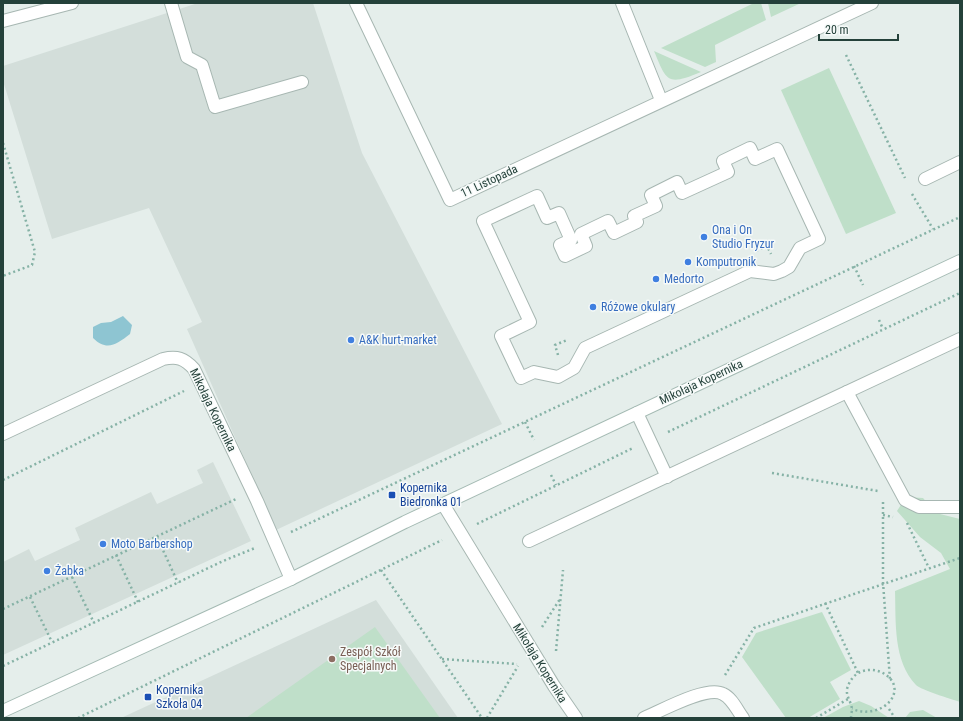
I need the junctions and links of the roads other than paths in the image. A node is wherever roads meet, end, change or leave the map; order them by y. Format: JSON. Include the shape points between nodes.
{"nodes":[{"id":1,"x":72,"y":3,"type":"edge"},
{"id":2,"x":171,"y":3,"type":"edge"},
{"id":3,"x":356,"y":3,"type":"edge"},
{"id":4,"x":622,"y":3,"type":"edge"},
{"id":5,"x":872,"y":3,"type":"edge"},
{"id":6,"x":3,"y":22,"type":"edge"},
{"id":7,"x":302,"y":82,"type":"dead end"},
{"id":8,"x":660,"y":100,"type":"junction"},
{"id":9,"x":777,"y":149,"type":"joint"},
{"id":10,"x":960,"y":162,"type":"edge"},
{"id":11,"x":925,"y":179,"type":"dead end"},
{"id":12,"x":960,"y":261,"type":"edge"},
{"id":13,"x":960,"y":339,"type":"edge"},
{"id":14,"x":847,"y":392,"type":"junction"},
{"id":15,"x":637,"y":413,"type":"junction"},
{"id":16,"x":3,"y":434,"type":"edge"},
{"id":17,"x":667,"y":477,"type":"junction"},
{"id":18,"x":443,"y":504,"type":"junction"},
{"id":19,"x":960,"y":507,"type":"edge"},
{"id":20,"x":529,"y":541,"type":"dead end"},
{"id":21,"x":291,"y":578,"type":"junction"},
{"id":22,"x":3,"y":711,"type":"edge"},
{"id":23,"x":576,"y":718,"type":"edge"},
{"id":24,"x":644,"y":718,"type":"edge"},
{"id":25,"x":743,"y":718,"type":"edge"}],
"edges":[{"from":1,"to":6,"type":"street"},
{"from":2,"to":7,"type":"street","via":[[187,57],[202,65],[215,107]]},
{"from":3,"to":8,"type":"street","name":"11 Listopada","via":[[450,200]]},
{"from":4,"to":8,"type":"street"},
{"from":5,"to":8,"type":"street","name":"11 Listopada"},
{"from":9,"to":9,"type":"street","via":[[819,239],[800,248],[789,267],[774,274],[750,271],[585,348],[574,368],[558,377],[534,372],[521,378],[502,336],[530,322],[483,221],[537,196],[547,218],[559,213],[571,240],[560,245],[565,256],[586,246],[581,234],[608,221],[614,233],[637,222],[634,216],[656,206],[651,195],[677,182],[682,194],[728,172],[723,160],[750,148],[755,159]]},
{"from":10,"to":11,"type":"street"},
{"from":12,"to":15,"type":"street","name":"Mikołaja Kopernika"},
{"from":13,"to":14,"type":"street"},
{"from":14,"to":17,"type":"street"},
{"from":14,"to":19,"type":"street","via":[[905,500],[919,507]]},
{"from":15,"to":17,"type":"street"},
{"from":15,"to":18,"type":"street","name":"Mikołaja Kopernika"},
{"from":16,"to":21,"type":"street","name":"Mikołaja Kopernika","via":[[163,359],[175,357],[186,361],[194,369]]},
{"from":17,"to":20,"type":"street"},
{"from":18,"to":21,"type":"street","name":"Mikołaja Kopernika"},
{"from":18,"to":23,"type":"street","name":"Mikołaja Kopernika"},
{"from":21,"to":22,"type":"street","name":"Mikołaja Kopernika"},
{"from":24,"to":25,"type":"street","via":[[703,693],[715,691],[730,699]]}]}
